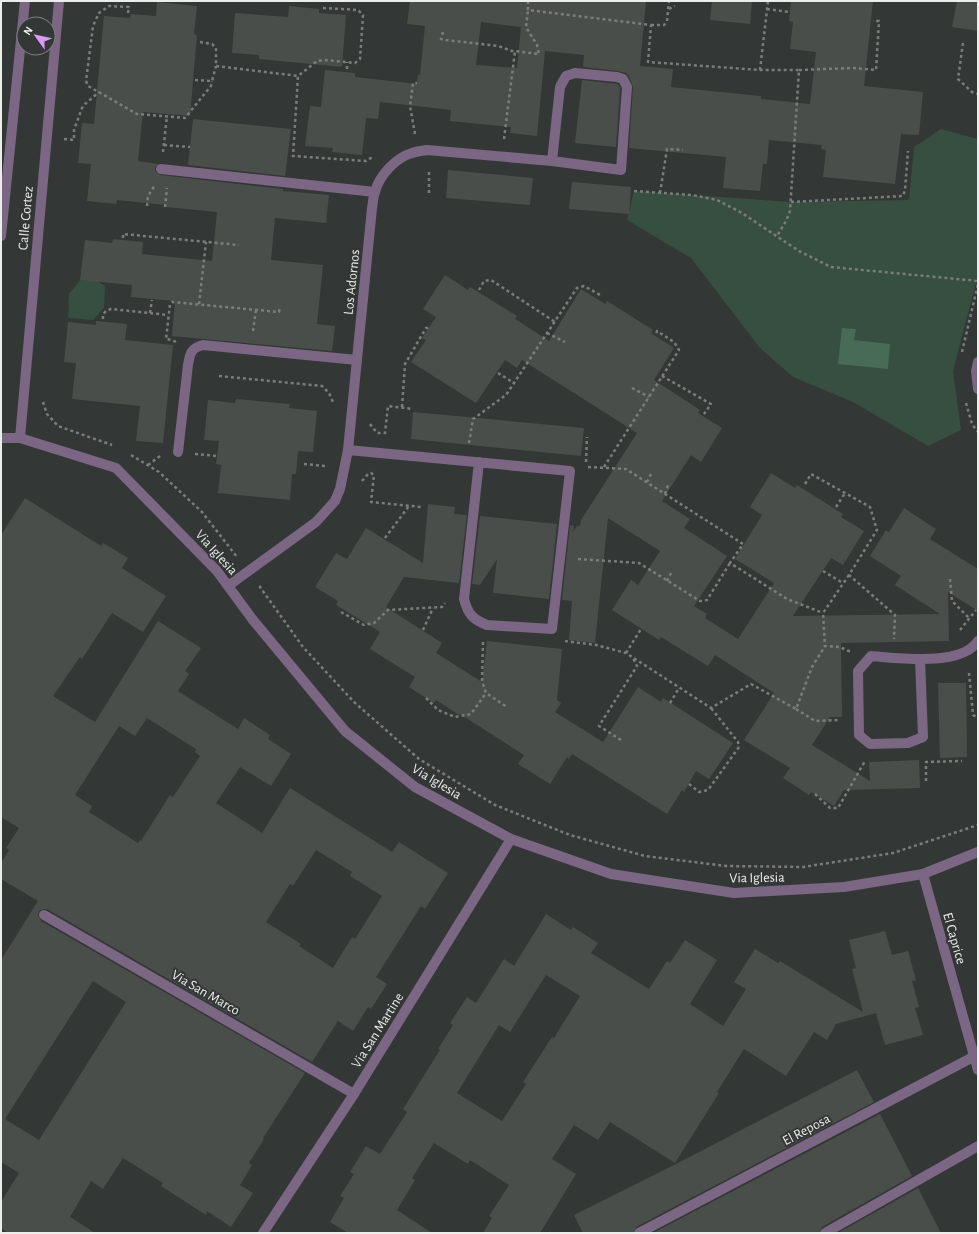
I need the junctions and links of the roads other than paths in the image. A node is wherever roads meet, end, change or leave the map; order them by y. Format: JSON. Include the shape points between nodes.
{"nodes":[{"id":1,"x":25,"y":1,"type":"edge"},
{"id":2,"x":59,"y":1,"type":"edge"},
{"id":3,"x":552,"y":161,"type":"junction"},
{"id":4,"x":161,"y":169,"type":"dead end"},
{"id":5,"x":375,"y":192,"type":"junction"},
{"id":6,"x":1,"y":236,"type":"edge"},
{"id":7,"x":357,"y":360,"type":"junction"},
{"id":8,"x":978,"y":362,"type":"edge"},
{"id":9,"x":978,"y":389,"type":"edge"},
{"id":10,"x":1,"y":438,"type":"edge"},
{"id":11,"x":20,"y":438,"type":"junction"},
{"id":12,"x":348,"y":450,"type":"junction"},
{"id":13,"x":178,"y":452,"type":"dead end"},
{"id":14,"x":479,"y":462,"type":"junction"},
{"id":15,"x":228,"y":586,"type":"junction"},
{"id":16,"x":978,"y":641,"type":"edge"},
{"id":17,"x":920,"y":659,"type":"junction"},
{"id":18,"x":511,"y":840,"type":"junction"},
{"id":19,"x":978,"y":852,"type":"edge"},
{"id":20,"x":923,"y":874,"type":"junction"},
{"id":21,"x":44,"y":915,"type":"dead end"},
{"id":22,"x":974,"y":1056,"type":"junction"},
{"id":23,"x":978,"y":1070,"type":"edge"},
{"id":24,"x":354,"y":1094,"type":"junction"},
{"id":25,"x":978,"y":1146,"type":"edge"},
{"id":26,"x":263,"y":1233,"type":"edge"},
{"id":27,"x":639,"y":1233,"type":"edge"},
{"id":28,"x":825,"y":1233,"type":"edge"}],
"edges":[{"from":1,"to":6,"type":"street","name":"Calle Cortez"},
{"from":2,"to":11,"type":"street","name":"Calle Cortez"},
{"from":3,"to":3,"type":"street","name":"Los Adornos","via":[[621,170],[627,87],[623,79],[574,73],[566,76],[560,87]]},
{"from":3,"to":5,"type":"street","name":"Los Adornos","via":[[427,150],[401,158],[381,178]]},
{"from":4,"to":5,"type":"street"},
{"from":5,"to":7,"type":"street","name":"Los Adornos"},
{"from":7,"to":12,"type":"street","name":"Los Adornos"},
{"from":7,"to":13,"type":"street","via":[[204,345],[196,347],[192,351],[188,365]]},
{"from":8,"to":9,"type":"street"},
{"from":10,"to":11,"type":"street","name":"Via Iglesia"},
{"from":11,"to":15,"type":"street","name":"Via Iglesia","via":[[116,468],[217,571]]},
{"from":12,"to":14,"type":"street"},
{"from":12,"to":15,"type":"street","name":"Los Adornos","via":[[335,502],[316,522]]},
{"from":14,"to":14,"type":"street","via":[[464,598],[467,610],[478,622],[487,625],[552,629],[570,471]]},
{"from":15,"to":18,"type":"street","name":"Via Iglesia","via":[[345,731],[415,787]]},
{"from":16,"to":17,"type":"street","via":[[974,648],[949,658]]},
{"from":17,"to":17,"type":"street","via":[[923,737],[908,743],[870,744],[859,735],[858,671],[869,658]]},
{"from":18,"to":20,"type":"street","name":"Via Iglesia","via":[[611,874],[734,893],[844,887]]},
{"from":18,"to":24,"type":"street","name":"Via San Martine"},
{"from":19,"to":20,"type":"street","name":"Via Iglesia"},
{"from":20,"to":22,"type":"street","name":"El Caprice"},
{"from":21,"to":24,"type":"street","name":"Via San Marco"},
{"from":22,"to":23,"type":"street"},
{"from":22,"to":27,"type":"street","name":"El Reposa"},
{"from":24,"to":26,"type":"street","name":"Via San Martine"},
{"from":25,"to":28,"type":"street"}]}
